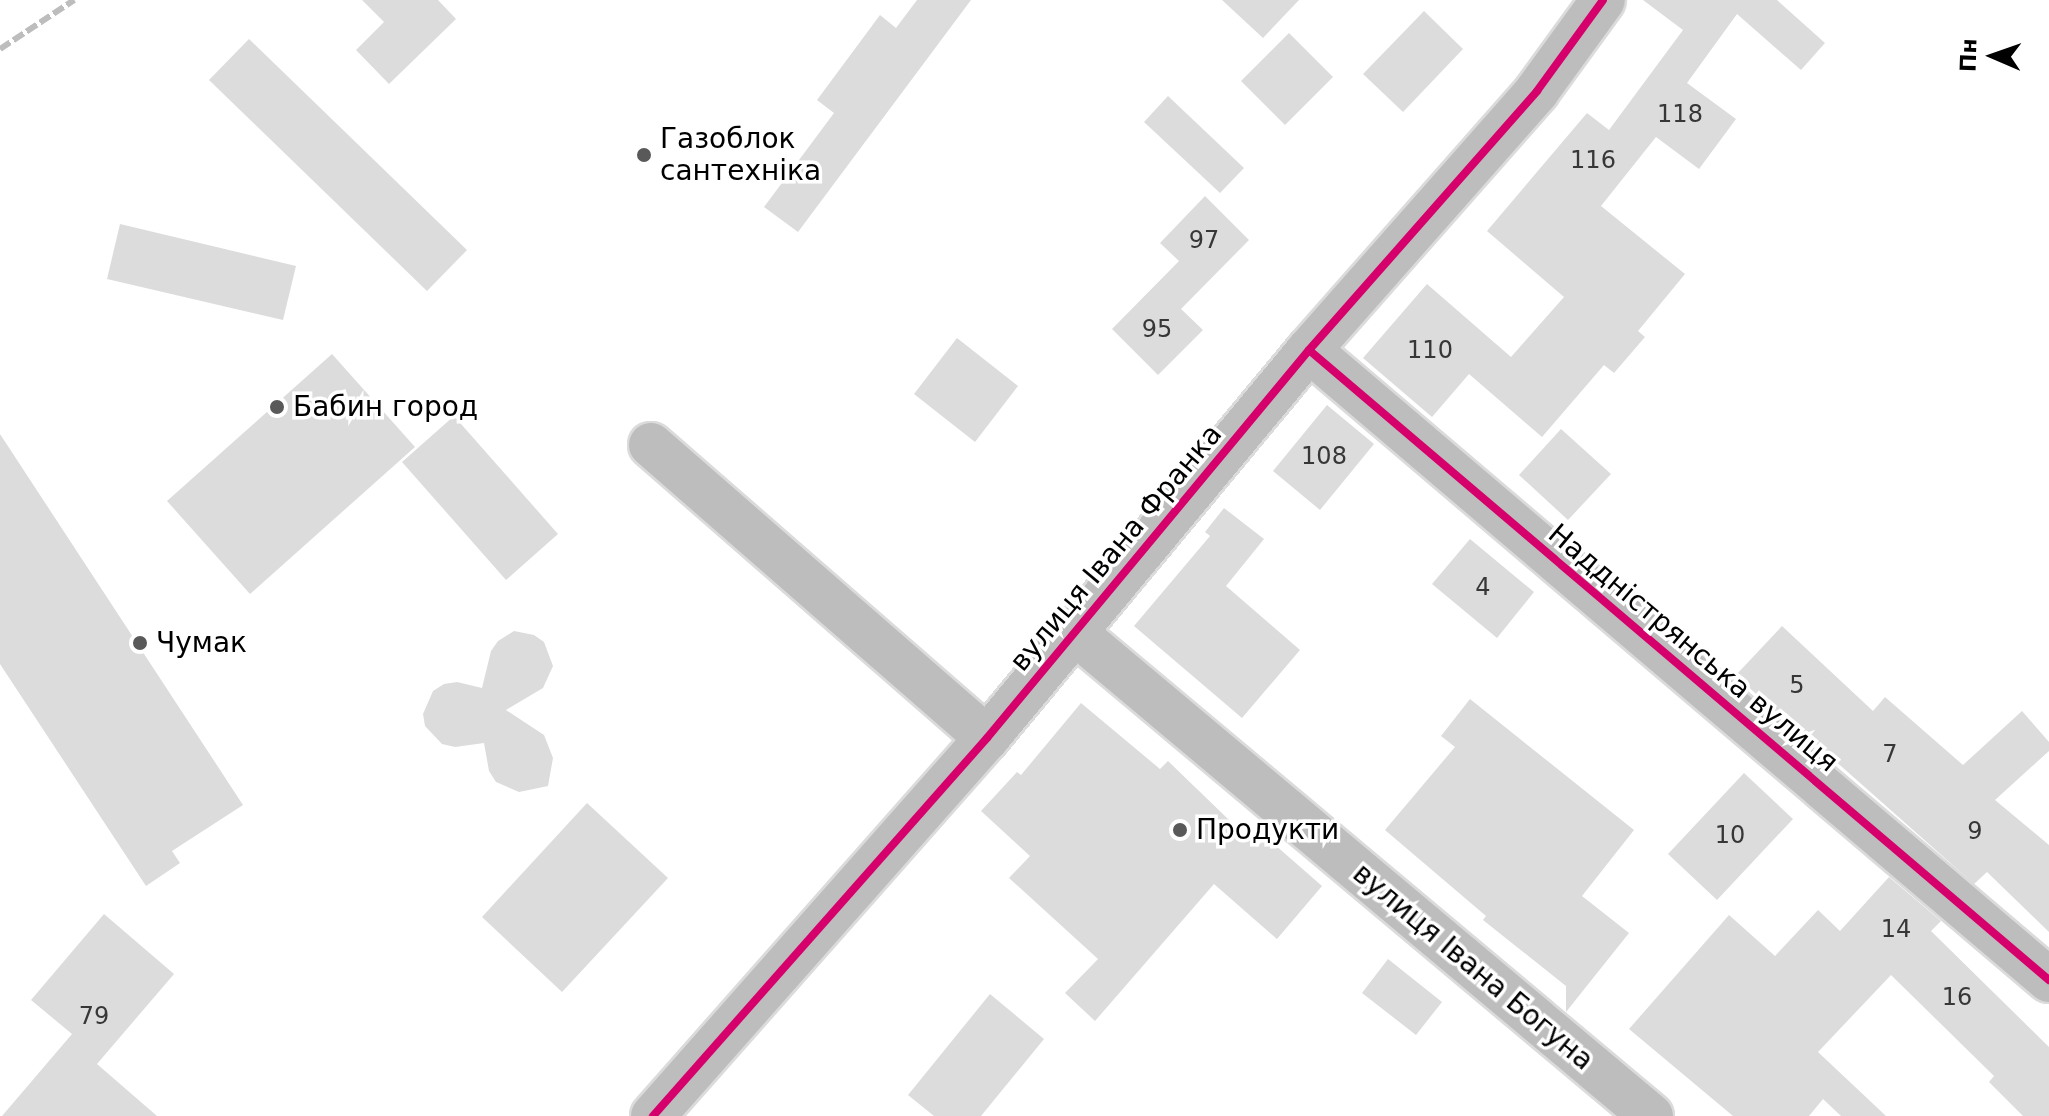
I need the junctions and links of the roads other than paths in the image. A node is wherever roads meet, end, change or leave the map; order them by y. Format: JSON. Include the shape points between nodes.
{"nodes":[{"id":1,"x":1599,"y":2,"type":"edge"},
{"id":2,"x":1309,"y":350,"type":"junction"},
{"id":3,"x":651,"y":445,"type":"dead end"},
{"id":4,"x":1074,"y":632,"type":"junction"},
{"id":5,"x":987,"y":738,"type":"junction"},
{"id":6,"x":2049,"y":980,"type":"edge"},
{"id":7,"x":653,"y":1116,"type":"edge"},
{"id":8,"x":1651,"y":1116,"type":"edge"}],
"edges":[{"from":1,"to":2,"type":"street","name":"вулиця Івана Франка","via":[[1537,91]]},
{"from":2,"to":4,"type":"street","name":"вулиця Івана Франка"},
{"from":2,"to":6,"type":"street","name":"Наддністрянська вулиця"},
{"from":3,"to":5,"type":"street"},
{"from":4,"to":5,"type":"street","name":"вулиця Івана Франка"},
{"from":4,"to":8,"type":"street","name":"вулиця Івана Богуна"},
{"from":5,"to":7,"type":"street","name":"вулиця Івана Франка"}]}
